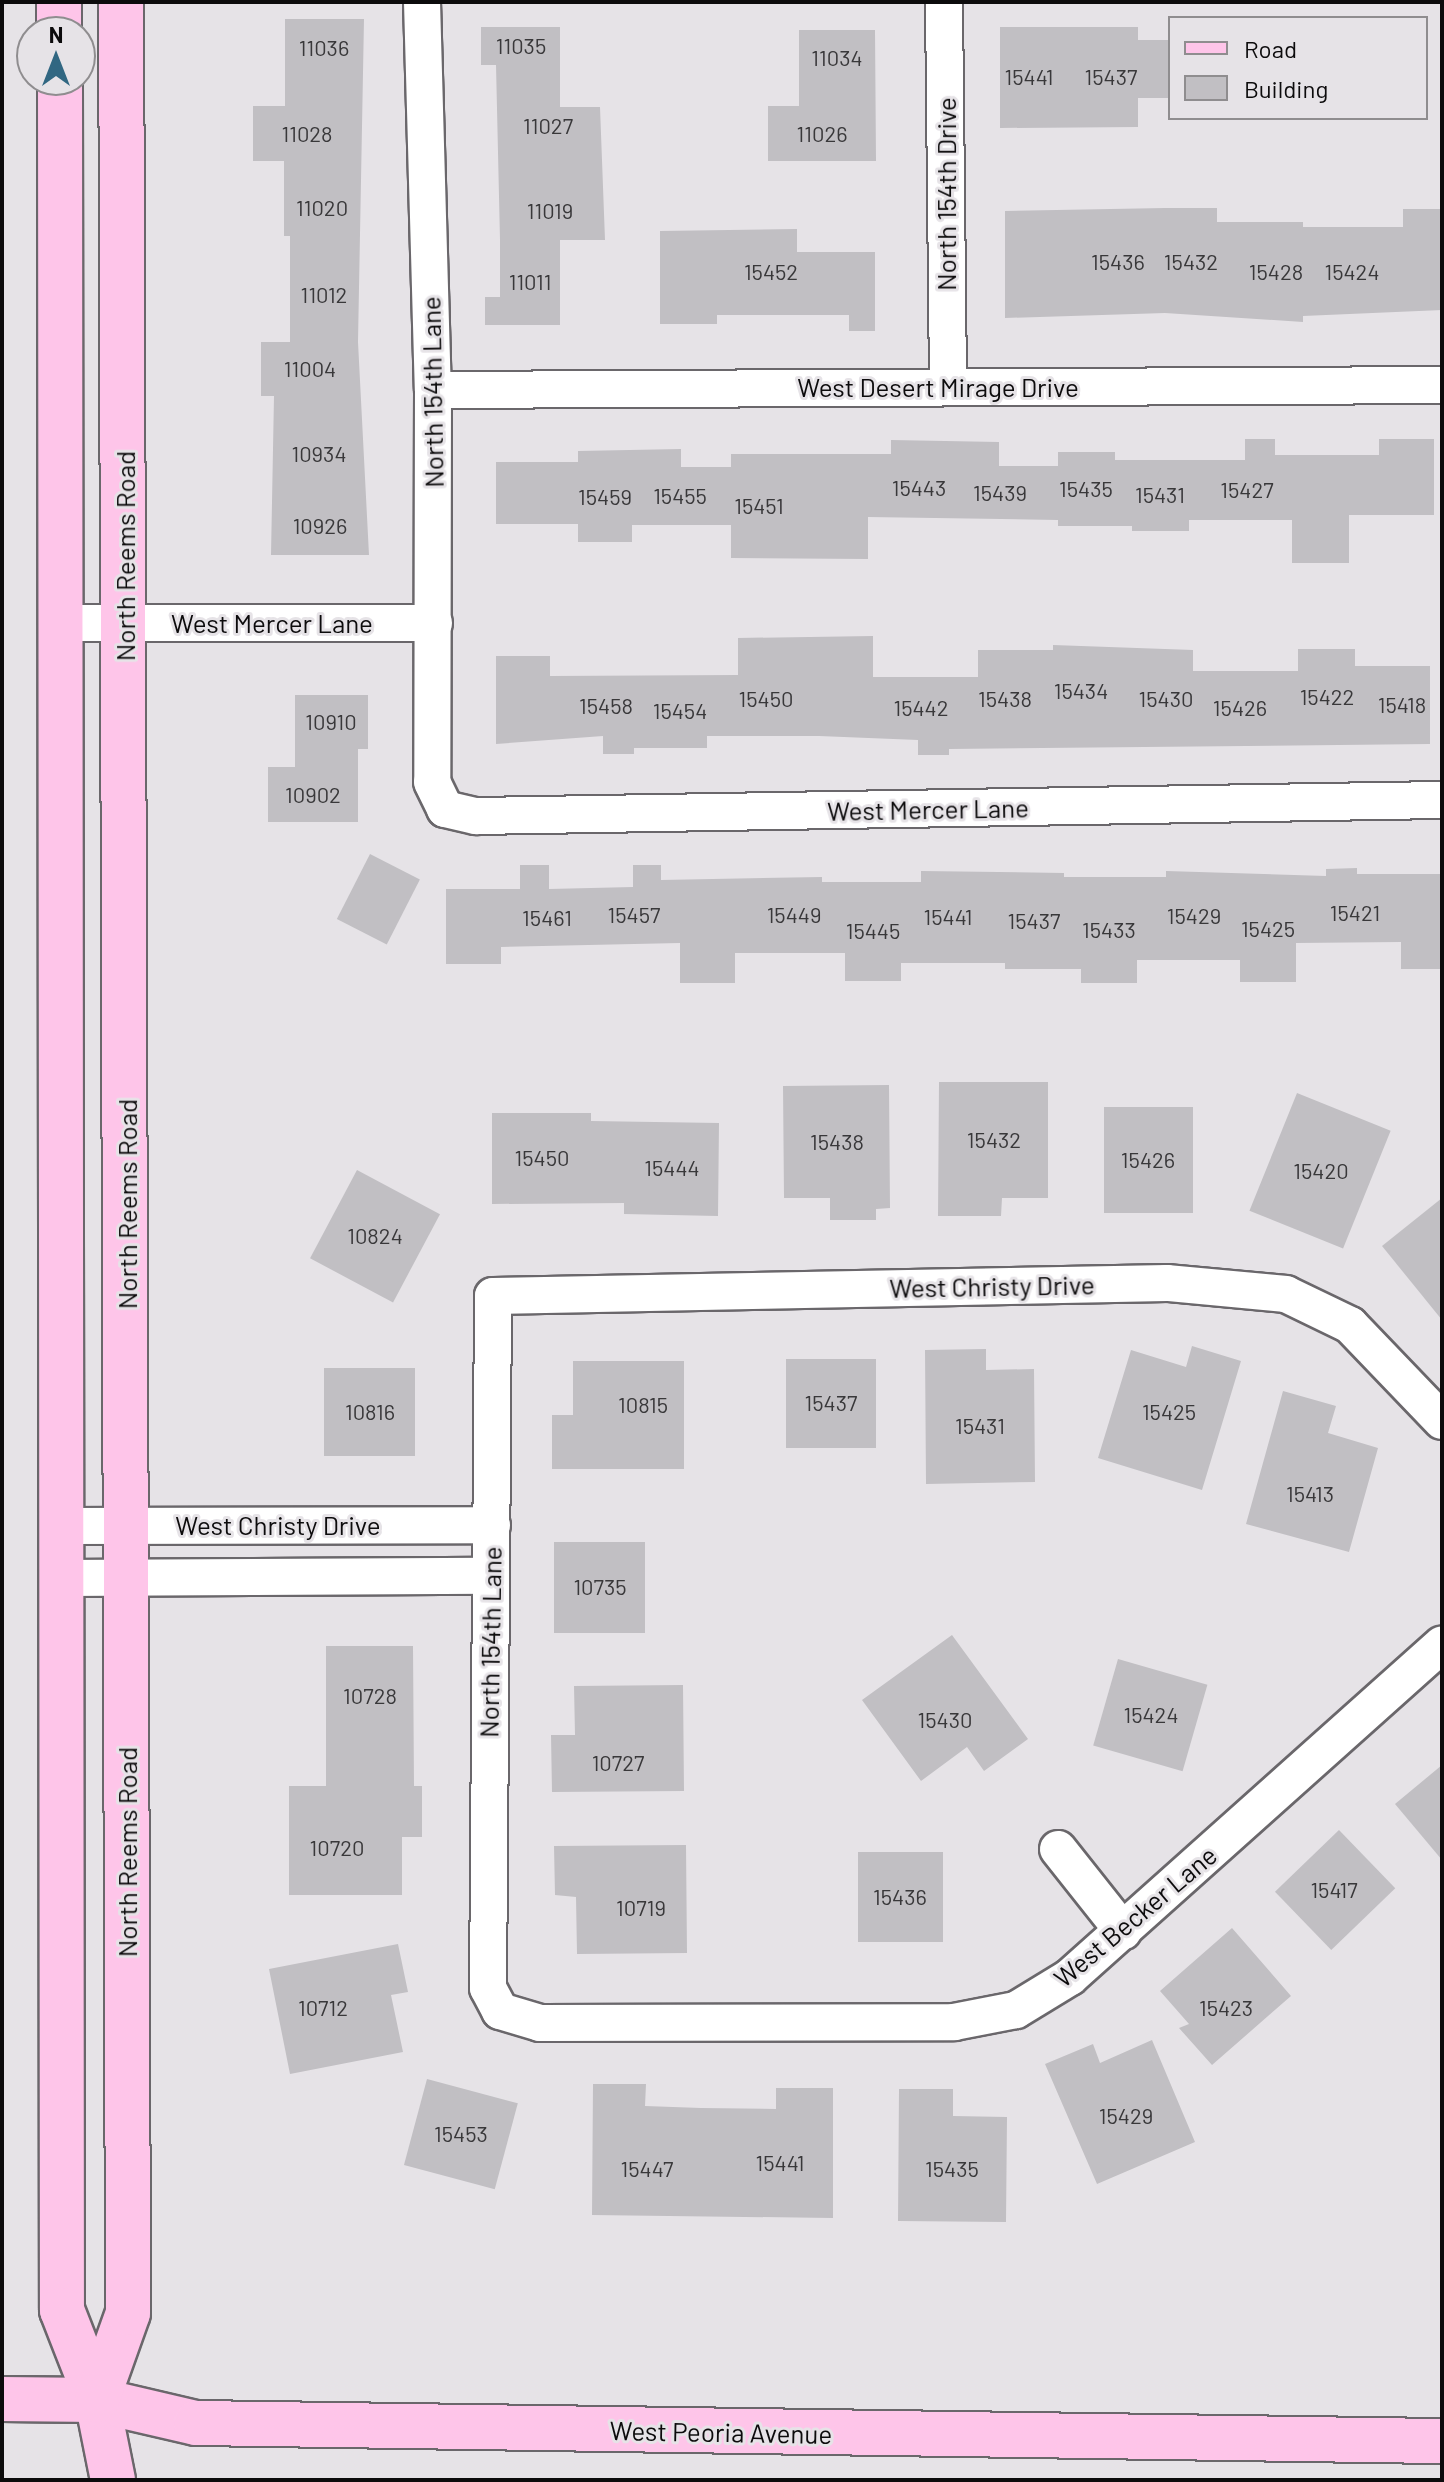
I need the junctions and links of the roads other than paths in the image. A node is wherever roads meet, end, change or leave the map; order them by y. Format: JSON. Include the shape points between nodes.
{"nodes":[{"id":1,"x":121,"y":2,"type":"edge"},
{"id":2,"x":422,"y":2,"type":"edge"},
{"id":3,"x":944,"y":2,"type":"edge"},
{"id":4,"x":60,"y":96,"type":"edge"},
{"id":5,"x":1442,"y":385,"type":"edge"},
{"id":6,"x":948,"y":387,"type":"junction"},
{"id":7,"x":433,"y":390,"type":"junction"},
{"id":8,"x":63,"y":623,"type":"junction"},
{"id":9,"x":434,"y":623,"type":"junction"},
{"id":10,"x":126,"y":624,"type":"junction"},
{"id":11,"x":432,"y":782,"type":"joint"},
{"id":12,"x":1442,"y":800,"type":"edge"},
{"id":13,"x":493,"y":1296,"type":"joint"},
{"id":14,"x":1442,"y":1421,"type":"edge"},
{"id":15,"x":305,"y":1525,"type":"junction"},
{"id":16,"x":492,"y":1525,"type":"junction"},
{"id":17,"x":64,"y":1526,"type":"junction"},
{"id":18,"x":127,"y":1526,"type":"junction"},
{"id":19,"x":490,"y":1576,"type":"junction"},
{"id":20,"x":127,"y":1577,"type":"junction"},
{"id":21,"x":306,"y":1577,"type":"junction"},
{"id":22,"x":63,"y":1578,"type":"junction"},
{"id":23,"x":1442,"y":1644,"type":"edge"},
{"id":24,"x":1058,"y":1849,"type":"dead end"},
{"id":25,"x":1123,"y":1931,"type":"junction"},
{"id":26,"x":488,"y":1988,"type":"joint"},
{"id":27,"x":2,"y":2399,"type":"edge"},
{"id":28,"x":97,"y":2400,"type":"junction"},
{"id":29,"x":1442,"y":2441,"type":"edge"},
{"id":30,"x":113,"y":2480,"type":"edge"}],
"edges":[{"from":1,"to":10,"type":"main road","name":"North Reems Road"},
{"from":2,"to":7,"type":"street","name":"North 154th Lane"},
{"from":3,"to":6,"type":"street","name":"North 154th Drive"},
{"from":4,"to":8,"type":"main road"},
{"from":5,"to":6,"type":"street","name":"West Desert Mirage Drive"},
{"from":6,"to":7,"type":"street","name":"West Desert Mirage Drive"},
{"from":7,"to":9,"type":"street","name":"North 154th Lane"},
{"from":8,"to":10,"type":"street","name":"West Mercer Lane"},
{"from":8,"to":17,"type":"main road"},
{"from":9,"to":10,"type":"street","name":"West Mercer Lane"},
{"from":9,"to":11,"type":"street","name":"North 154th Lane"},
{"from":10,"to":18,"type":"main road","name":"North Reems Road"},
{"from":11,"to":12,"type":"street","name":"West Mercer Lane","via":[[445,809],[476,816]]},
{"from":13,"to":14,"type":"street","name":"West Christy Drive","via":[[1167,1283],[1286,1294],[1350,1325]]},
{"from":13,"to":16,"type":"street","name":"North 154th Lane"},
{"from":15,"to":16,"type":"street","name":"West Christy Drive"},
{"from":15,"to":18,"type":"street","name":"West Christy Drive"},
{"from":15,"to":21,"type":"street"},
{"from":16,"to":19,"type":"street","name":"North 154th Lane"},
{"from":17,"to":18,"type":"street","name":"West Christy Drive"},
{"from":17,"to":22,"type":"main road"},
{"from":18,"to":20,"type":"main road","name":"North Reems Road"},
{"from":19,"to":21,"type":"street","name":"West Christy Drive"},
{"from":19,"to":26,"type":"street","name":"North 154th Lane"},
{"from":20,"to":21,"type":"street","name":"West Christy Drive"},
{"from":20,"to":22,"type":"street","name":"West Christy Drive"},
{"from":20,"to":28,"type":"main road","name":"North Reems Road","via":[[128,2313]]},
{"from":22,"to":28,"type":"main road","via":[[62,2310]]},
{"from":23,"to":25,"type":"street","name":"West Becker Lane"},
{"from":24,"to":25,"type":"street"},
{"from":25,"to":26,"type":"street","name":"West Becker Lane","via":[[1070,1977],[1016,2010],[954,2022],[540,2023],[500,2011]]},
{"from":27,"to":28,"type":"main road","name":"West Peoria Avenue"},
{"from":28,"to":29,"type":"main road","name":"West Peoria Avenue","via":[[196,2423]]},
{"from":28,"to":30,"type":"main road"}]}
